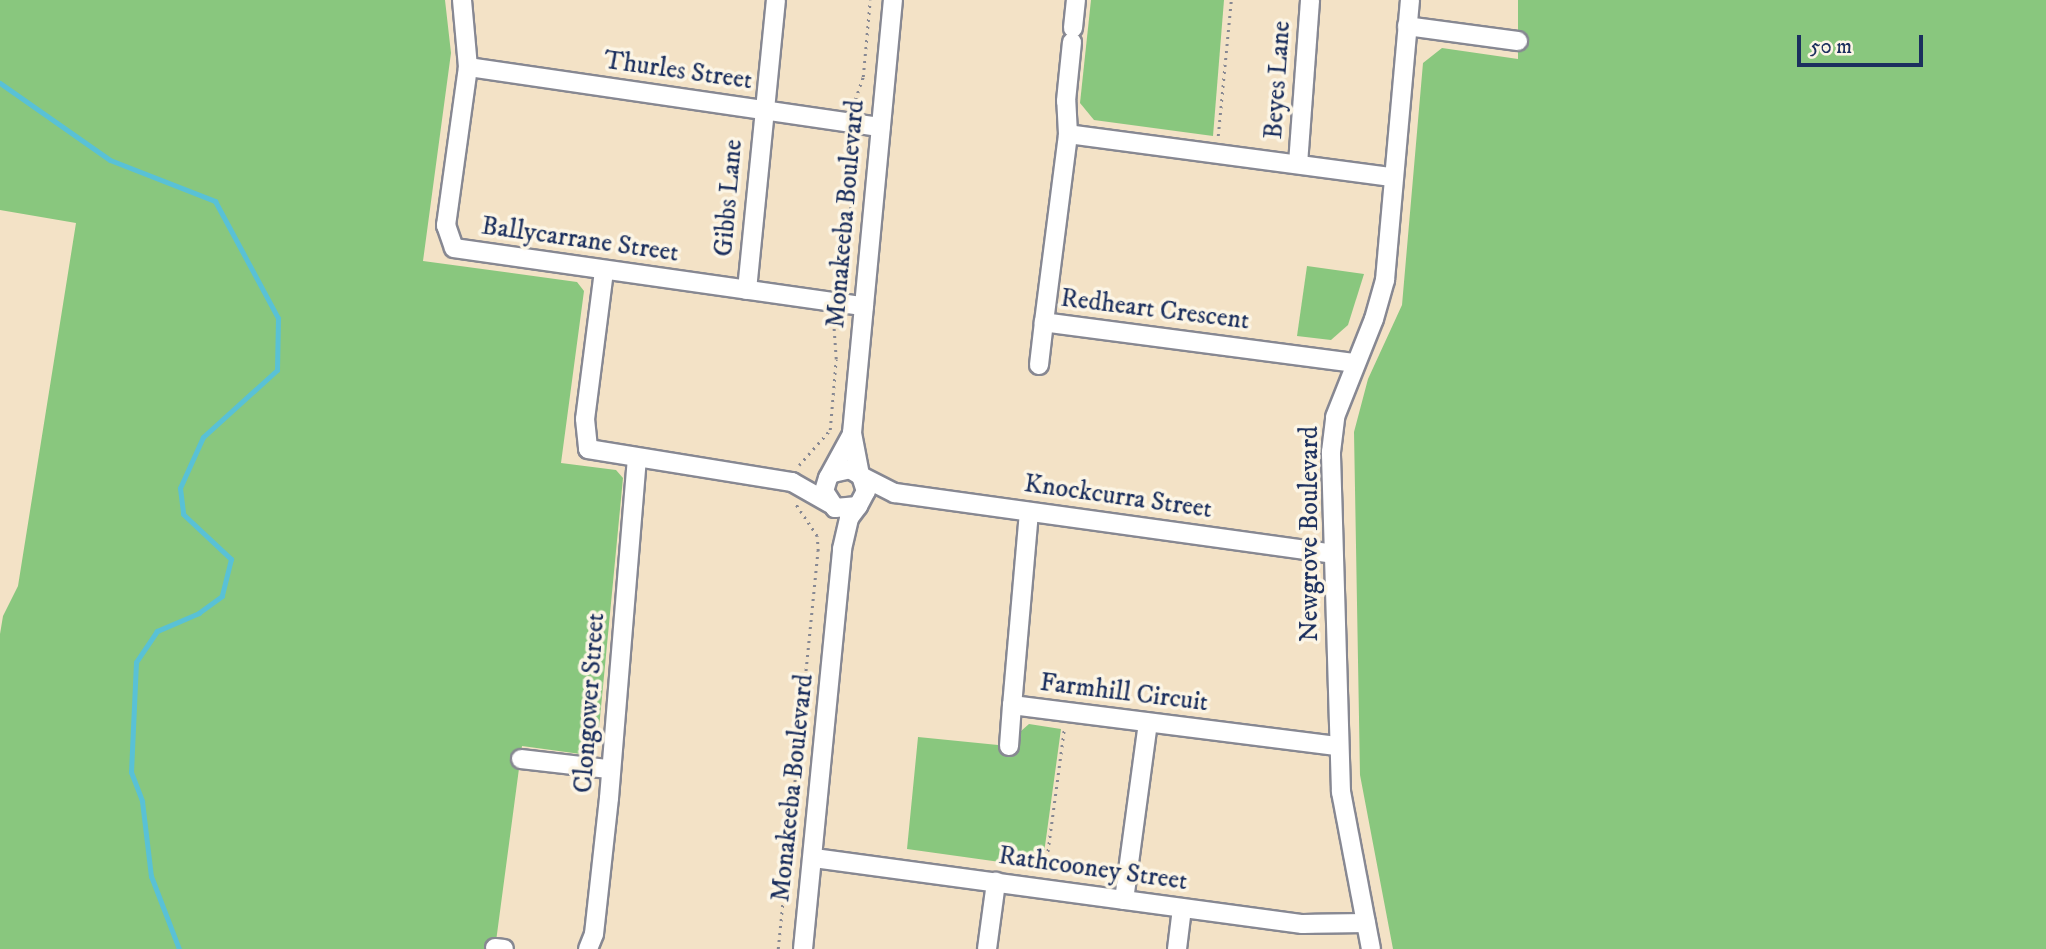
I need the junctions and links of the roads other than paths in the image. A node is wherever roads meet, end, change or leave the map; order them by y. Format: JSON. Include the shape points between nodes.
{"nodes":[{"id":1,"x":462,"y":0,"type":"edge"},
{"id":2,"x":776,"y":0,"type":"edge"},
{"id":3,"x":893,"y":0,"type":"edge"},
{"id":4,"x":1076,"y":0,"type":"edge"},
{"id":5,"x":1310,"y":0,"type":"edge"},
{"id":6,"x":1410,"y":0,"type":"edge"},
{"id":7,"x":1407,"y":26,"type":"junction"},
{"id":8,"x":1518,"y":41,"type":"dead end"},
{"id":9,"x":468,"y":67,"type":"junction"},
{"id":10,"x":764,"y":110,"type":"junction"},
{"id":11,"x":881,"y":127,"type":"junction"},
{"id":12,"x":1068,"y":134,"type":"junction"},
{"id":13,"x":1297,"y":164,"type":"junction"},
{"id":14,"x":1392,"y":177,"type":"junction"},
{"id":15,"x":604,"y":271,"type":"junction"},
{"id":16,"x":747,"y":290,"type":"junction"},
{"id":17,"x":864,"y":306,"type":"junction"},
{"id":18,"x":1044,"y":322,"type":"junction"},
{"id":19,"x":1354,"y":363,"type":"junction"},
{"id":20,"x":1038,"y":365,"type":"dead end"},
{"id":21,"x":852,"y":432,"type":"junction"},
{"id":22,"x":637,"y":460,"type":"junction"},
{"id":23,"x":832,"y":473,"type":"junction"},
{"id":24,"x":860,"y":475,"type":"junction"},
{"id":25,"x":792,"y":482,"type":"junction"},
{"id":26,"x":895,"y":493,"type":"junction"},
{"id":27,"x":830,"y":504,"type":"junction"},
{"id":28,"x":858,"y":506,"type":"junction"},
{"id":29,"x":1029,"y":512,"type":"junction"},
{"id":30,"x":842,"y":549,"type":"junction"},
{"id":31,"x":1333,"y":554,"type":"junction"},
{"id":32,"x":1012,"y":705,"type":"junction"},
{"id":33,"x":1148,"y":723,"type":"junction"},
{"id":34,"x":1009,"y":746,"type":"dead end"},
{"id":35,"x":1338,"y":746,"type":"junction"},
{"id":36,"x":521,"y":759,"type":"dead end"},
{"id":37,"x":608,"y":769,"type":"junction"},
{"id":38,"x":814,"y":858,"type":"junction"},
{"id":39,"x":996,"y":882,"type":"junction"},
{"id":40,"x":1124,"y":900,"type":"junction"},
{"id":41,"x":1182,"y":908,"type":"junction"},
{"id":42,"x":1366,"y":923,"type":"junction"},
{"id":43,"x":588,"y":949,"type":"edge"},
{"id":44,"x":803,"y":949,"type":"edge"},
{"id":45,"x":987,"y":949,"type":"edge"},
{"id":46,"x":1177,"y":949,"type":"edge"},
{"id":47,"x":1371,"y":949,"type":"edge"}],
"edges":[{"from":1,"to":9,"type":"street","name":"Ballycarrane Street"},
{"from":2,"to":10,"type":"street","name":"Gibbs Lane"},
{"from":3,"to":11,"type":"street","name":"Monakeeba Boulevard"},
{"from":4,"to":12,"type":"street","name":"Redheart Crescent","via":[[1066,101]]},
{"from":5,"to":13,"type":"street","name":"Beyes Lane"},
{"from":6,"to":7,"type":"street","name":"Newgrove Boulevard"},
{"from":7,"to":8,"type":"street"},
{"from":7,"to":14,"type":"street","name":"Newgrove Boulevard"},
{"from":9,"to":10,"type":"street","name":"Thurles Street"},
{"from":9,"to":15,"type":"street","name":"Ballycarrane Street","via":[[446,225],[454,248]]},
{"from":10,"to":11,"type":"street","name":"Thurles Street"},
{"from":10,"to":16,"type":"street","name":"Gibbs Lane"},
{"from":11,"to":17,"type":"street","name":"Monakeeba Boulevard"},
{"from":12,"to":13,"type":"street"},
{"from":12,"to":18,"type":"street","name":"Redheart Crescent"},
{"from":13,"to":14,"type":"street"},
{"from":14,"to":19,"type":"street","name":"Newgrove Boulevard","via":[[1385,280]]},
{"from":15,"to":16,"type":"street","name":"Ballycarrane Street"},
{"from":15,"to":22,"type":"street","via":[[584,441],[597,454]]},
{"from":16,"to":17,"type":"street","name":"Ballycarrane Street"},
{"from":17,"to":21,"type":"street","name":"Monakeeba Boulevard"},
{"from":18,"to":19,"type":"street","name":"Redheart Crescent"},
{"from":18,"to":20,"type":"street"},
{"from":19,"to":31,"type":"street","name":"Newgrove Boulevard","via":[[1335,417],[1331,452]]},
{"from":21,"to":23,"type":"street","name":"Monakeeba Boulevard"},
{"from":21,"to":24,"type":"street","name":"Monakeeba Boulevard"},
{"from":22,"to":25,"type":"street"},
{"from":22,"to":37,"type":"street","name":"Clongower Street"},
{"from":23,"to":24,"type":"street","via":[[850,469]]},
{"from":23,"to":25,"type":"street"},
{"from":23,"to":27,"type":"street","via":[[824,491]]},
{"from":24,"to":26,"type":"street","name":"Knockcurra Street"},
{"from":24,"to":28,"type":"street","via":[[866,491]]},
{"from":25,"to":27,"type":"street"},
{"from":26,"to":28,"type":"street","name":"Knockcurra Street"},
{"from":26,"to":29,"type":"street","name":"Knockcurra Street"},
{"from":27,"to":28,"type":"street","via":[[846,510]]},
{"from":27,"to":30,"type":"street","name":"Monakeeba Boulevard"},
{"from":28,"to":30,"type":"street","name":"Monakeeba Boulevard","via":[[849,518]]},
{"from":29,"to":31,"type":"street","name":"Knockcurra Street"},
{"from":29,"to":32,"type":"street","name":"Farmhill Circuit"},
{"from":30,"to":38,"type":"street","name":"Monakeeba Boulevard"},
{"from":31,"to":35,"type":"street","name":"Newgrove Boulevard"},
{"from":32,"to":33,"type":"street","name":"Farmhill Circuit"},
{"from":32,"to":34,"type":"street"},
{"from":33,"to":35,"type":"street","name":"Farmhill Circuit"},
{"from":33,"to":40,"type":"street"},
{"from":35,"to":42,"type":"street","name":"Newgrove Boulevard","via":[[1341,792]]},
{"from":36,"to":37,"type":"street"},
{"from":37,"to":43,"type":"street","name":"Clongower Street","via":[[601,866]]},
{"from":38,"to":39,"type":"street","name":"Rathcooney Street"},
{"from":38,"to":44,"type":"street","name":"Monakeeba Boulevard"},
{"from":39,"to":40,"type":"street","name":"Rathcooney Street"},
{"from":39,"to":45,"type":"street"},
{"from":40,"to":41,"type":"street","name":"Rathcooney Street"},
{"from":41,"to":42,"type":"street","name":"Rathcooney Street","via":[[1303,924]]},
{"from":41,"to":46,"type":"street"},
{"from":42,"to":47,"type":"street","name":"Newgrove Boulevard"}]}
